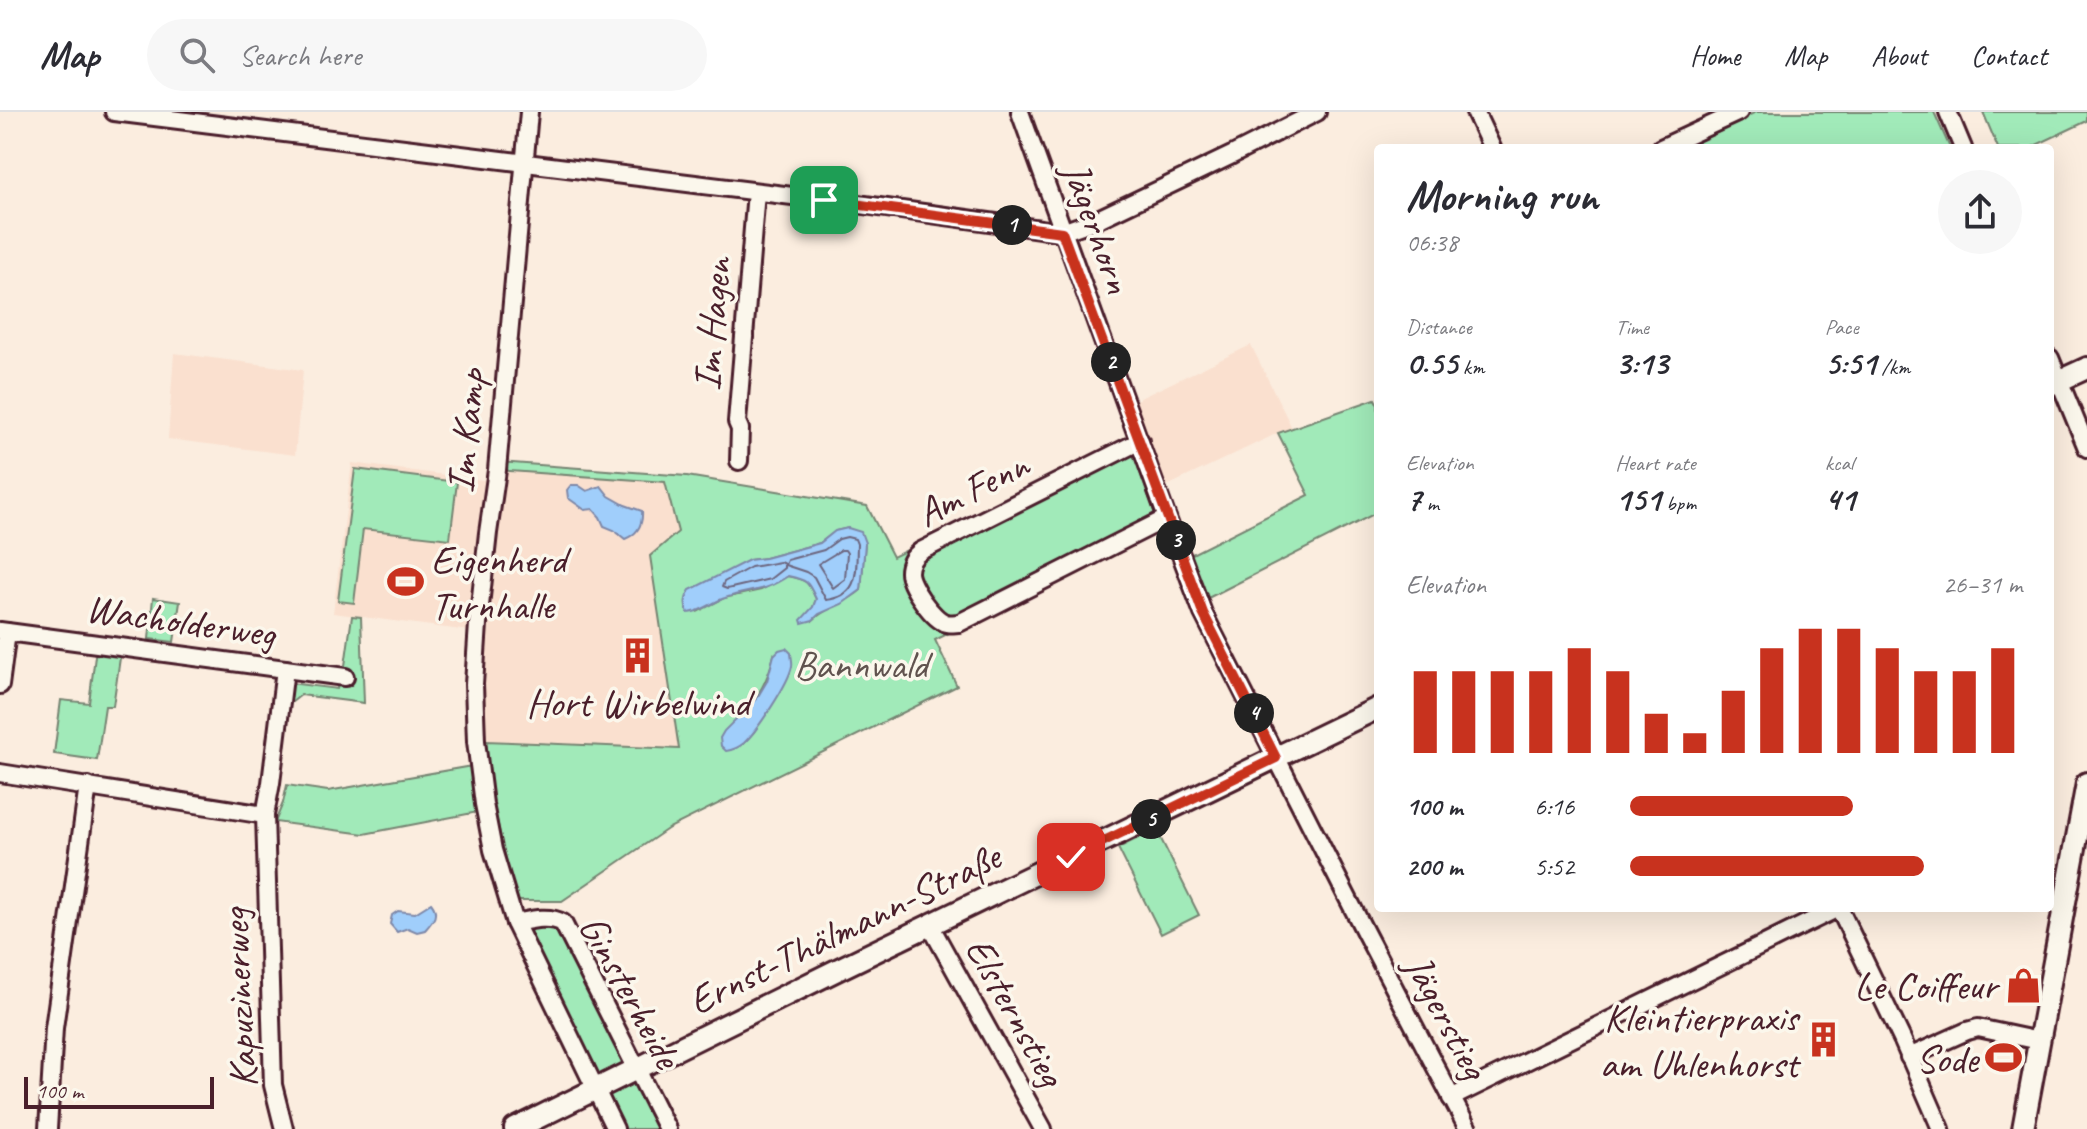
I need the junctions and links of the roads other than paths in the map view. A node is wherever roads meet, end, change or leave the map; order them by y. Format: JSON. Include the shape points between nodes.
{"nodes":[{"id":1,"x":114,"y":112,"type":"edge"},
{"id":2,"x":529,"y":112,"type":"edge"},
{"id":3,"x":1020,"y":112,"type":"edge"},
{"id":4,"x":1317,"y":112,"type":"edge"},
{"id":5,"x":1475,"y":112,"type":"edge"},
{"id":6,"x":1739,"y":112,"type":"edge"},
{"id":7,"x":1948,"y":112,"type":"edge"},
{"id":8,"x":1711,"y":118,"type":"edge"},
{"id":9,"x":1490,"y":144,"type":"edge"},
{"id":10,"x":1668,"y":144,"type":"edge"},
{"id":11,"x":1961,"y":144,"type":"edge"},
{"id":12,"x":524,"y":162,"type":"junction"},
{"id":13,"x":756,"y":192,"type":"junction"},
{"id":14,"x":1062,"y":232,"type":"junction"},
{"id":15,"x":2087,"y":368,"type":"edge"},
{"id":16,"x":2055,"y":383,"type":"edge"},
{"id":17,"x":1140,"y":441,"type":"junction"},
{"id":18,"x":2087,"y":448,"type":"edge"},
{"id":19,"x":739,"y":461,"type":"dead end"},
{"id":20,"x":1161,"y":501,"type":"joint"},
{"id":21,"x":1167,"y":518,"type":"junction"},
{"id":22,"x":4,"y":631,"type":"edge"},
{"id":23,"x":285,"y":669,"type":"junction"},
{"id":24,"x":345,"y":677,"type":"dead end"},
{"id":25,"x":0,"y":685,"type":"edge"},
{"id":26,"x":1374,"y":710,"type":"edge"},
{"id":27,"x":1276,"y":758,"type":"junction"},
{"id":28,"x":0,"y":773,"type":"edge"},
{"id":29,"x":2087,"y":783,"type":"edge"},
{"id":30,"x":88,"y":786,"type":"junction"},
{"id":31,"x":484,"y":804,"type":"joint"},
{"id":32,"x":265,"y":815,"type":"junction"},
{"id":33,"x":1830,"y":912,"type":"edge"},
{"id":34,"x":1840,"y":912,"type":"edge"},
{"id":35,"x":515,"y":923,"type":"junction"},
{"id":36,"x":930,"y":925,"type":"junction"},
{"id":37,"x":2039,"y":1041,"type":"junction"},
{"id":38,"x":1909,"y":1057,"type":"junction"},
{"id":39,"x":637,"y":1069,"type":"junction"},
{"id":40,"x":596,"y":1089,"type":"junction"},
{"id":41,"x":1451,"y":1098,"type":"junction"},
{"id":42,"x":48,"y":1129,"type":"edge"},
{"id":43,"x":284,"y":1129,"type":"edge"},
{"id":44,"x":515,"y":1129,"type":"edge"},
{"id":45,"x":615,"y":1129,"type":"edge"},
{"id":46,"x":667,"y":1129,"type":"edge"},
{"id":47,"x":1043,"y":1129,"type":"edge"},
{"id":48,"x":1468,"y":1129,"type":"edge"},
{"id":49,"x":1941,"y":1129,"type":"edge"},
{"id":50,"x":2023,"y":1129,"type":"edge"}],
"edges":[{"from":1,"to":12,"type":"street"},
{"from":2,"to":12,"type":"street","name":"Im Kamp"},
{"from":3,"to":14,"type":"street","name":"Jägerhorn"},
{"from":4,"to":14,"type":"street"},
{"from":5,"to":9,"type":"street"},
{"from":6,"to":8,"type":"street"},
{"from":7,"to":11,"type":"street"},
{"from":8,"to":10,"type":"street"},
{"from":12,"to":13,"type":"street"},
{"from":12,"to":31,"type":"street","name":"Im Kamp","via":[[474,684]]},
{"from":13,"to":14,"type":"street"},
{"from":13,"to":19,"type":"street","name":"Im Hagen","via":[[737,422]]},
{"from":14,"to":17,"type":"street","name":"Jägerhorn"},
{"from":15,"to":16,"type":"street"},
{"from":16,"to":18,"type":"street"},
{"from":17,"to":20,"type":"street","name":"Jägerhorn"},
{"from":17,"to":21,"type":"street","name":"Am Fenn","via":[[921,551],[911,562],[911,579],[935,616],[948,624],[959,623]]},
{"from":20,"to":21,"type":"street","name":"Jägerstieg"},
{"from":21,"to":27,"type":"street","name":"Jägerstieg","via":[[1203,613]]},
{"from":22,"to":23,"type":"street","name":"Wacholderweg"},
{"from":22,"to":25,"type":"street","name":"Wacholderweg"},
{"from":23,"to":24,"type":"street","name":"Wacholderweg"},
{"from":23,"to":32,"type":"street","name":"Kapuzinerweg"},
{"from":26,"to":27,"type":"street","name":"Ernst-Thälmann-Straße"},
{"from":27,"to":36,"type":"street","name":"Ernst-Thälmann-Straße"},
{"from":27,"to":41,"type":"street","name":"Jägerstieg"},
{"from":28,"to":30,"type":"street"},
{"from":29,"to":37,"type":"street"},
{"from":30,"to":32,"type":"street"},
{"from":30,"to":42,"type":"street","via":[[54,1028]]},
{"from":31,"to":35,"type":"street","name":"Ginsterheide"},
{"from":32,"to":43,"type":"street","name":"Kapuzinerweg","via":[[273,1085]]},
{"from":33,"to":41,"type":"street"},
{"from":34,"to":38,"type":"street"},
{"from":35,"to":39,"type":"street","name":"Ginsterheide","via":[[563,923]]},
{"from":35,"to":40,"type":"street","name":"Ginsterheide"},
{"from":36,"to":39,"type":"street","name":"Ernst-Thälmann-Straße"},
{"from":36,"to":47,"type":"street","name":"Elsternstieg"},
{"from":37,"to":38,"type":"street","via":[[1978,1028]]},
{"from":37,"to":50,"type":"street"},
{"from":38,"to":49,"type":"street"},
{"from":39,"to":40,"type":"street","name":"Ernst-Thälmann-Straße"},
{"from":39,"to":46,"type":"street","name":"Ginsterheide"},
{"from":40,"to":44,"type":"street","name":"Ernst-Thälmann-Straße"},
{"from":40,"to":45,"type":"street","name":"Ginsterheide"},
{"from":41,"to":48,"type":"street","name":"Jägerstieg"}]}
